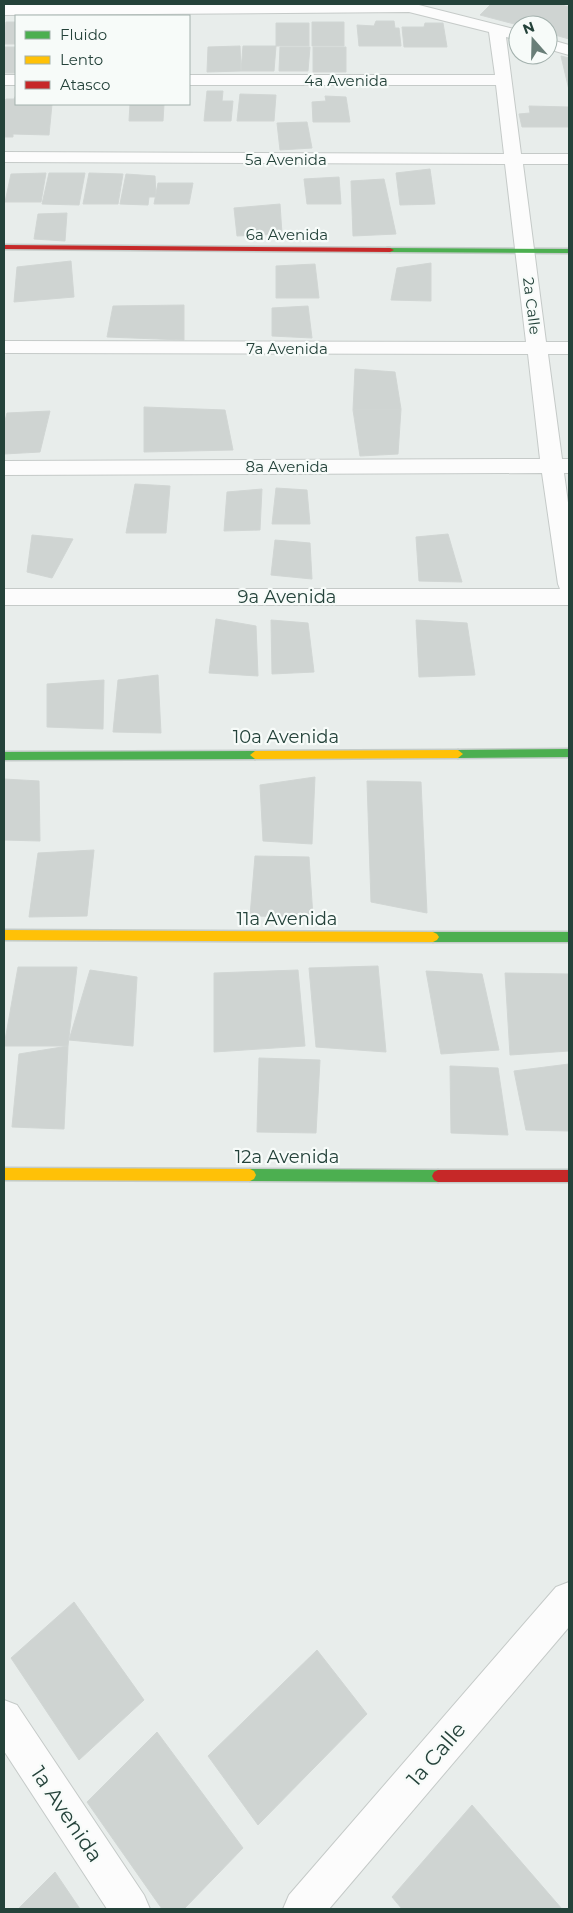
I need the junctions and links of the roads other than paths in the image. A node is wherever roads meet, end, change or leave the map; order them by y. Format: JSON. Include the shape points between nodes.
{"nodes":[{"id":1,"x":404,"y":5,"type":"edge"},
{"id":2,"x":4,"y":10,"type":"edge"},
{"id":3,"x":497,"y":29,"type":"junction"},
{"id":4,"x":508,"y":32,"type":"edge"},
{"id":5,"x":190,"y":80,"type":"edge"},
{"id":6,"x":503,"y":80,"type":"junction"},
{"id":7,"x":4,"y":158,"type":"edge"},
{"id":8,"x":514,"y":160,"type":"junction"},
{"id":9,"x":569,"y":160,"type":"edge"},
{"id":10,"x":4,"y":248,"type":"edge"},
{"id":11,"x":569,"y":250,"type":"edge"},
{"id":12,"x":525,"y":251,"type":"junction"},
{"id":13,"x":4,"y":347,"type":"edge"},
{"id":14,"x":538,"y":348,"type":"junction"},
{"id":15,"x":569,"y":348,"type":"edge"},
{"id":16,"x":561,"y":466,"type":"edge"},
{"id":17,"x":4,"y":468,"type":"edge"},
{"id":18,"x":569,"y":584,"type":"edge"},
{"id":19,"x":4,"y":597,"type":"edge"},
{"id":20,"x":569,"y":597,"type":"edge"},
{"id":21,"x":569,"y":753,"type":"edge"},
{"id":22,"x":4,"y":756,"type":"edge"},
{"id":23,"x":4,"y":935,"type":"edge"},
{"id":24,"x":569,"y":938,"type":"edge"},
{"id":25,"x":4,"y":1174,"type":"edge"},
{"id":26,"x":569,"y":1176,"type":"edge"},
{"id":27,"x":569,"y":1600,"type":"edge"},
{"id":28,"x":4,"y":1718,"type":"edge"},
{"id":29,"x":130,"y":1909,"type":"edge"},
{"id":30,"x":303,"y":1909,"type":"edge"}],
"edges":[{"from":1,"to":2,"type":"street"},
{"from":1,"to":3,"type":"street"},
{"from":3,"to":4,"type":"street"},
{"from":3,"to":6,"type":"street","name":"2a Calle"},
{"from":5,"to":6,"type":"street","name":"4a Avenida"},
{"from":6,"to":8,"type":"street","name":"2a Calle"},
{"from":7,"to":8,"type":"street","name":"5a Avenida"},
{"from":8,"to":9,"type":"street","name":"5a Avenida"},
{"from":8,"to":12,"type":"street","name":"2a Calle"},
{"from":10,"to":12,"type":"street","name":"6a Avenida"},
{"from":11,"to":12,"type":"street","name":"6a Avenida"},
{"from":12,"to":14,"type":"street","name":"2a Calle"},
{"from":13,"to":14,"type":"street","name":"7a Avenida"},
{"from":14,"to":15,"type":"street","name":"7a Avenida"},
{"from":14,"to":16,"type":"street","name":"2a Calle"},
{"from":16,"to":17,"type":"street","name":"8a Avenida"},
{"from":16,"to":18,"type":"street","name":"2a Calle"},
{"from":19,"to":20,"type":"street","name":"9a Avenida"},
{"from":21,"to":22,"type":"street","name":"10a Avenida"},
{"from":23,"to":24,"type":"street","name":"11a Avenida"},
{"from":25,"to":26,"type":"street","name":"12a Avenida"},
{"from":27,"to":30,"type":"street","name":"1a Calle"},
{"from":28,"to":29,"type":"street","name":"1a Avenida"}]}
